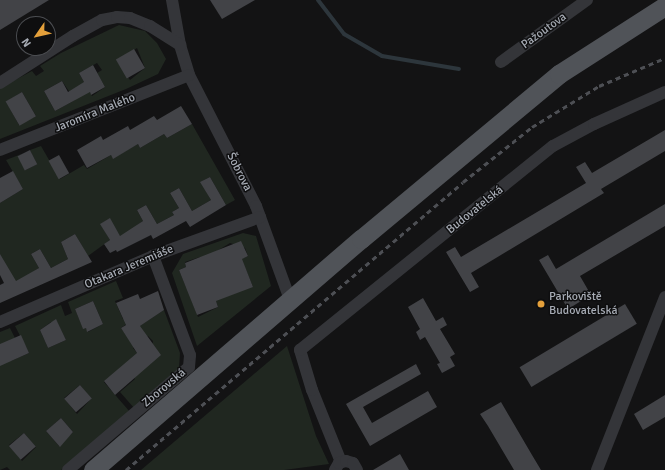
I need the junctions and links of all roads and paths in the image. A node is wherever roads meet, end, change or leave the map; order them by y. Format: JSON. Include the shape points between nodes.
{"nodes":[{"id":1,"x":172,"y":0,"type":"edge"},
{"id":2,"x":587,"y":0,"type":"edge"},
{"id":3,"x":665,"y":6,"type":"edge"},
{"id":4,"x":180,"y":45,"type":"junction"},
{"id":5,"x":501,"y":62,"type":"dead end"},
{"id":6,"x":189,"y":75,"type":"junction"},
{"id":7,"x":0,"y":82,"type":"edge"},
{"id":8,"x":665,"y":92,"type":"edge"},
{"id":9,"x":0,"y":150,"type":"edge"},
{"id":10,"x":260,"y":217,"type":"junction"},
{"id":11,"x":153,"y":256,"type":"junction"},
{"id":12,"x":665,"y":297,"type":"edge"},
{"id":13,"x":290,"y":302,"type":"junction"},
{"id":14,"x":0,"y":322,"type":"edge"},
{"id":15,"x":338,"y":466,"type":"edge"},
{"id":16,"x":68,"y":470,"type":"edge"},
{"id":17,"x":93,"y":470,"type":"edge"},
{"id":18,"x":357,"y":470,"type":"edge"},
{"id":19,"x":597,"y":470,"type":"edge"}],
"edges":[{"from":1,"to":4,"type":"street","name":"Šobrova"},
{"from":2,"to":5,"type":"street","name":"Pažoutova"},
{"from":3,"to":13,"type":"main road","via":[[559,74]]},
{"from":4,"to":6,"type":"street","name":"Šobrova"},
{"from":4,"to":7,"type":"street","via":[[150,26],[130,18],[116,17],[102,20]]},
{"from":6,"to":9,"type":"street","name":"Jaromíra Malého"},
{"from":6,"to":10,"type":"street","name":"Šobrova"},
{"from":8,"to":15,"type":"street","name":"Budovatelská","via":[[594,124],[553,146],[300,350]]},
{"from":10,"to":11,"type":"street","name":"Otakara Jeremiáše"},
{"from":10,"to":13,"type":"street","name":"Šobrova"},
{"from":11,"to":14,"type":"street","name":"Otakara Jeremiáše"},
{"from":11,"to":16,"type":"street","name":"Zborovská","via":[[190,355],[189,367]]},
{"from":12,"to":19,"type":"street"},
{"from":13,"to":17,"type":"main road"},
{"from":15,"to":18,"type":"street","via":[[350,462]]}]}
